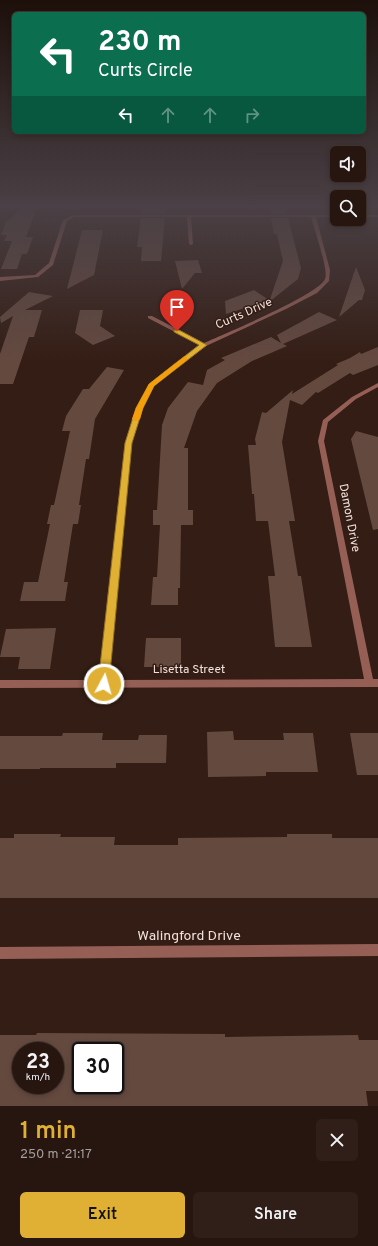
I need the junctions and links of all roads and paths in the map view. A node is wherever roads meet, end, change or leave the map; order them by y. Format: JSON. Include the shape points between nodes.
{"nodes":[{"id":1,"x":53,"y":259,"type":"edge"},
{"id":2,"x":325,"y":259,"type":"edge"},
{"id":3,"x":2,"y":279,"type":"edge"},
{"id":4,"x":0,"y":287,"type":"edge"},
{"id":5,"x":150,"y":317,"type":"dead end"},
{"id":6,"x":204,"y":345,"type":"junction"},
{"id":7,"x":378,"y":385,"type":"edge"},
{"id":8,"x":374,"y":683,"type":"edge"},
{"id":9,"x":0,"y":684,"type":"edge"},
{"id":10,"x":104,"y":684,"type":"junction"},
{"id":11,"x":378,"y":950,"type":"edge"},
{"id":12,"x":0,"y":952,"type":"edge"}],
"edges":[{"from":1,"to":3,"type":"street","via":[[51,264],[36,276]]},
{"from":2,"to":6,"type":"street","name":"Curts Drive","via":[[328,270],[327,280],[315,292]]},
{"from":3,"to":4,"type":"street"},
{"from":5,"to":6,"type":"street"},
{"from":6,"to":10,"type":"street","name":"Curts Drive","via":[[152,385],[140,408],[128,443]]},
{"from":7,"to":8,"type":"street","name":"Damon Drive","via":[[354,398],[324,420],[321,441]]},
{"from":8,"to":10,"type":"street","name":"Lisetta Street"},
{"from":9,"to":10,"type":"street","name":"Lisetta Street"},
{"from":11,"to":12,"type":"street","name":"Walingford Drive"}]}
